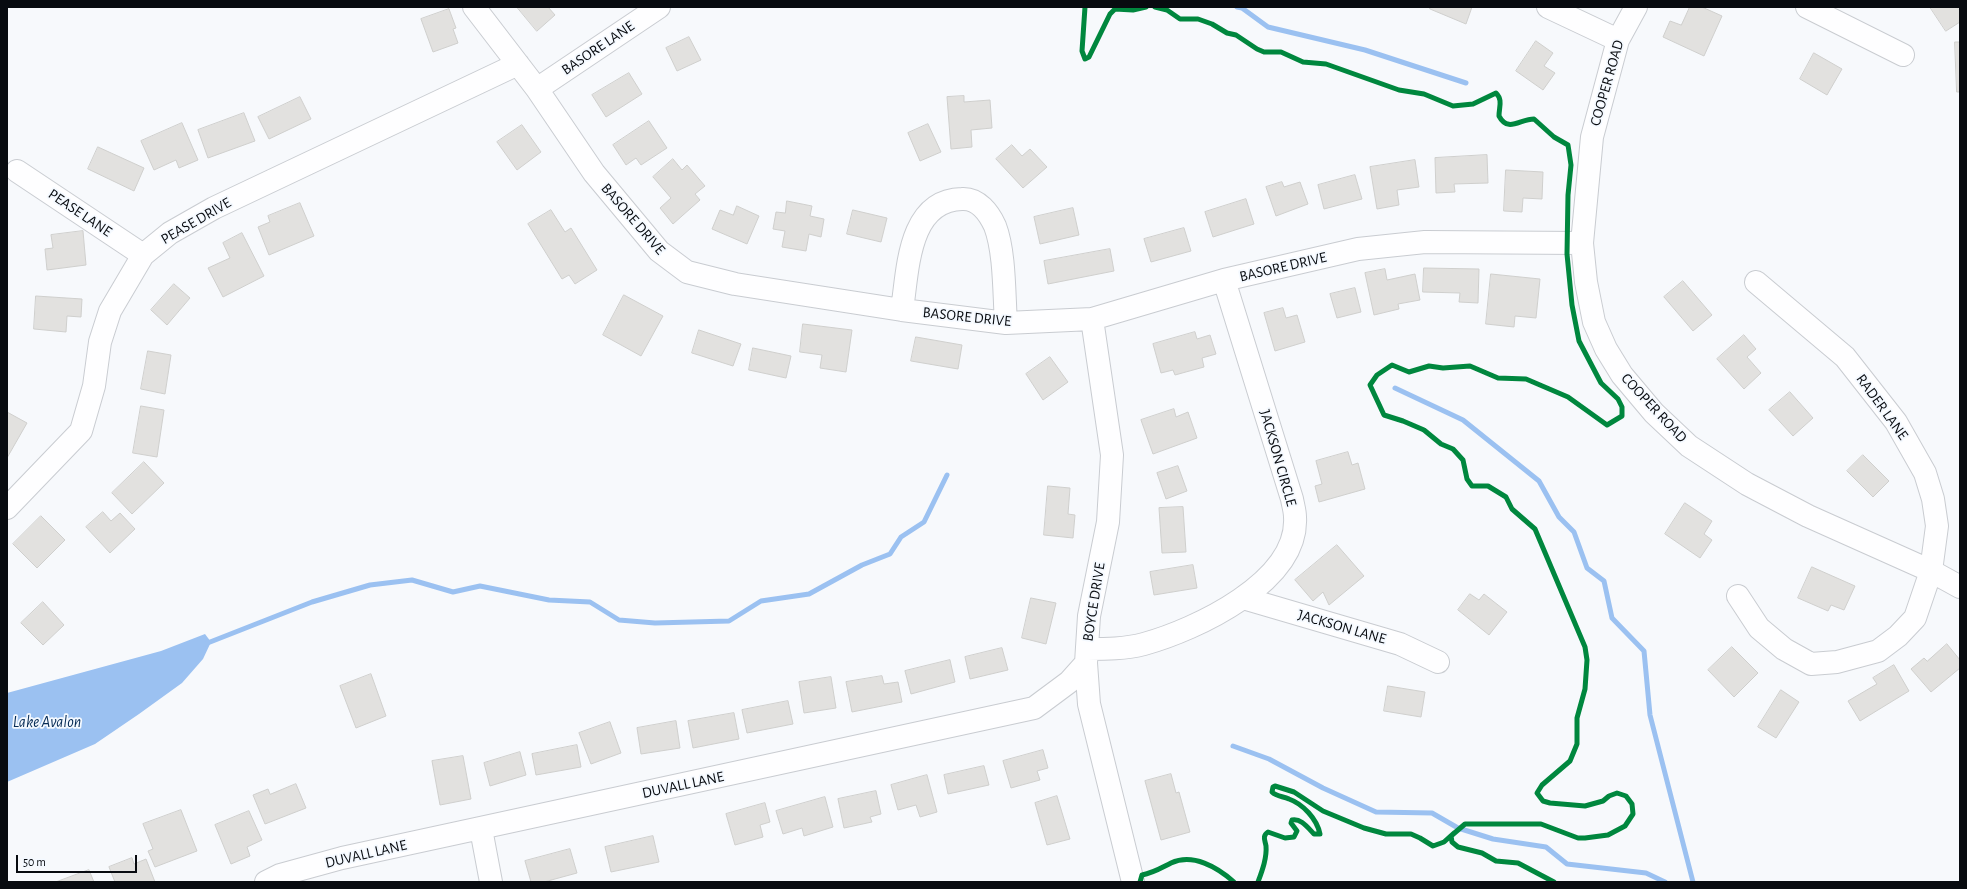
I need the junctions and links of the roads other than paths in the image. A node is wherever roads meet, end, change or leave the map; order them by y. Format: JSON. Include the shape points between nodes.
{"nodes":[{"id":1,"x":474,"y":7,"type":"edge"},
{"id":2,"x":659,"y":7,"type":"edge"},
{"id":3,"x":1548,"y":7,"type":"edge"},
{"id":4,"x":1636,"y":7,"type":"edge"},
{"id":5,"x":1807,"y":7,"type":"edge"},
{"id":6,"x":1618,"y":40,"type":"junction"},
{"id":7,"x":1903,"y":55,"type":"dead end"},
{"id":8,"x":518,"y":64,"type":"junction"},
{"id":9,"x":537,"y":89,"type":"junction"},
{"id":10,"x":17,"y":170,"type":"dead end"},
{"id":11,"x":1582,"y":243,"type":"junction"},
{"id":12,"x":143,"y":254,"type":"junction"},
{"id":13,"x":1224,"y":280,"type":"junction"},
{"id":14,"x":1756,"y":282,"type":"dead end"},
{"id":15,"x":902,"y":310,"type":"junction"},
{"id":16,"x":1092,"y":319,"type":"junction"},
{"id":17,"x":1006,"y":323,"type":"junction"},
{"id":18,"x":7,"y":508,"type":"edge"},
{"id":19,"x":1931,"y":571,"type":"junction"},
{"id":20,"x":1960,"y":587,"type":"edge"},
{"id":21,"x":1738,"y":596,"type":"dead end"},
{"id":22,"x":1243,"y":598,"type":"junction"},
{"id":23,"x":1086,"y":656,"type":"junction"},
{"id":24,"x":1438,"y":662,"type":"dead end"},
{"id":25,"x":481,"y":829,"type":"junction"},
{"id":26,"x":266,"y":882,"type":"edge"},
{"id":27,"x":491,"y":882,"type":"edge"},
{"id":28,"x":1133,"y":882,"type":"edge"}],
"edges":[{"from":1,"to":8,"type":"street","name":"BASORE DRIVE"},
{"from":2,"to":9,"type":"street","name":"BASORE LANE"},
{"from":3,"to":6,"type":"street"},
{"from":4,"to":6,"type":"street","name":"COOPER ROAD"},
{"from":5,"to":7,"type":"street"},
{"from":6,"to":11,"type":"street","name":"COOPER ROAD","via":[[1592,137]]},
{"from":8,"to":9,"type":"street","name":"BASORE DRIVE"},
{"from":8,"to":12,"type":"street","name":"PEASE DRIVE","via":[[214,208],[170,233]]},
{"from":9,"to":15,"type":"street","name":"BASORE DRIVE","via":[[599,179],[659,251],[687,272],[735,284]]},
{"from":10,"to":12,"type":"street","name":"PEASE LANE"},
{"from":11,"to":13,"type":"street","name":"BASORE DRIVE","via":[[1425,242],[1358,249]]},
{"from":11,"to":19,"type":"street","name":"COOPER ROAD","via":[[1594,322],[1606,349],[1622,375],[1654,413],[1689,446],[1747,484],[1808,516]]},
{"from":12,"to":18,"type":"street","name":"PEASE DRIVE","via":[[110,310],[100,342],[94,386],[81,432]]},
{"from":13,"to":16,"type":"street","name":"BASORE DRIVE"},
{"from":13,"to":22,"type":"street","name":"JACKSON CIRCLE","via":[[1292,500],[1295,518],[1286,554],[1272,573]]},
{"from":14,"to":19,"type":"street","name":"RADER LANE","via":[[1845,358],[1896,422],[1925,473],[1933,499],[1937,526]]},
{"from":15,"to":17,"type":"street","name":"BASORE DRIVE"},
{"from":15,"to":17,"type":"street","via":[[913,241],[923,218],[937,204],[950,199],[964,198],[979,204],[988,213],[995,227],[1000,242]]},
{"from":16,"to":17,"type":"street","name":"BASORE DRIVE"},
{"from":16,"to":23,"type":"street","name":"BOYCE DRIVE","via":[[1112,455],[1108,522],[1089,616]]},
{"from":19,"to":20,"type":"street","name":"COOPER ROAD"},
{"from":19,"to":21,"type":"street","name":"RADER LANE","via":[[1915,618],[1898,636],[1878,651],[1824,665],[1811,664],[1784,649],[1759,628]]},
{"from":22,"to":23,"type":"street","name":"JACKSON CIRCLE","via":[[1194,626],[1144,644]]},
{"from":22,"to":24,"type":"street","name":"JACKSON LANE","via":[[1400,644]]},
{"from":23,"to":25,"type":"street","name":"DUVALL LANE","via":[[1069,682],[1034,708]]},
{"from":23,"to":28,"type":"street","name":"BOYCE DRIVE","via":[[1089,704]]},
{"from":25,"to":26,"type":"street","name":"DUVALL LANE","via":[[342,858],[280,875]]},
{"from":25,"to":27,"type":"street"}]}
